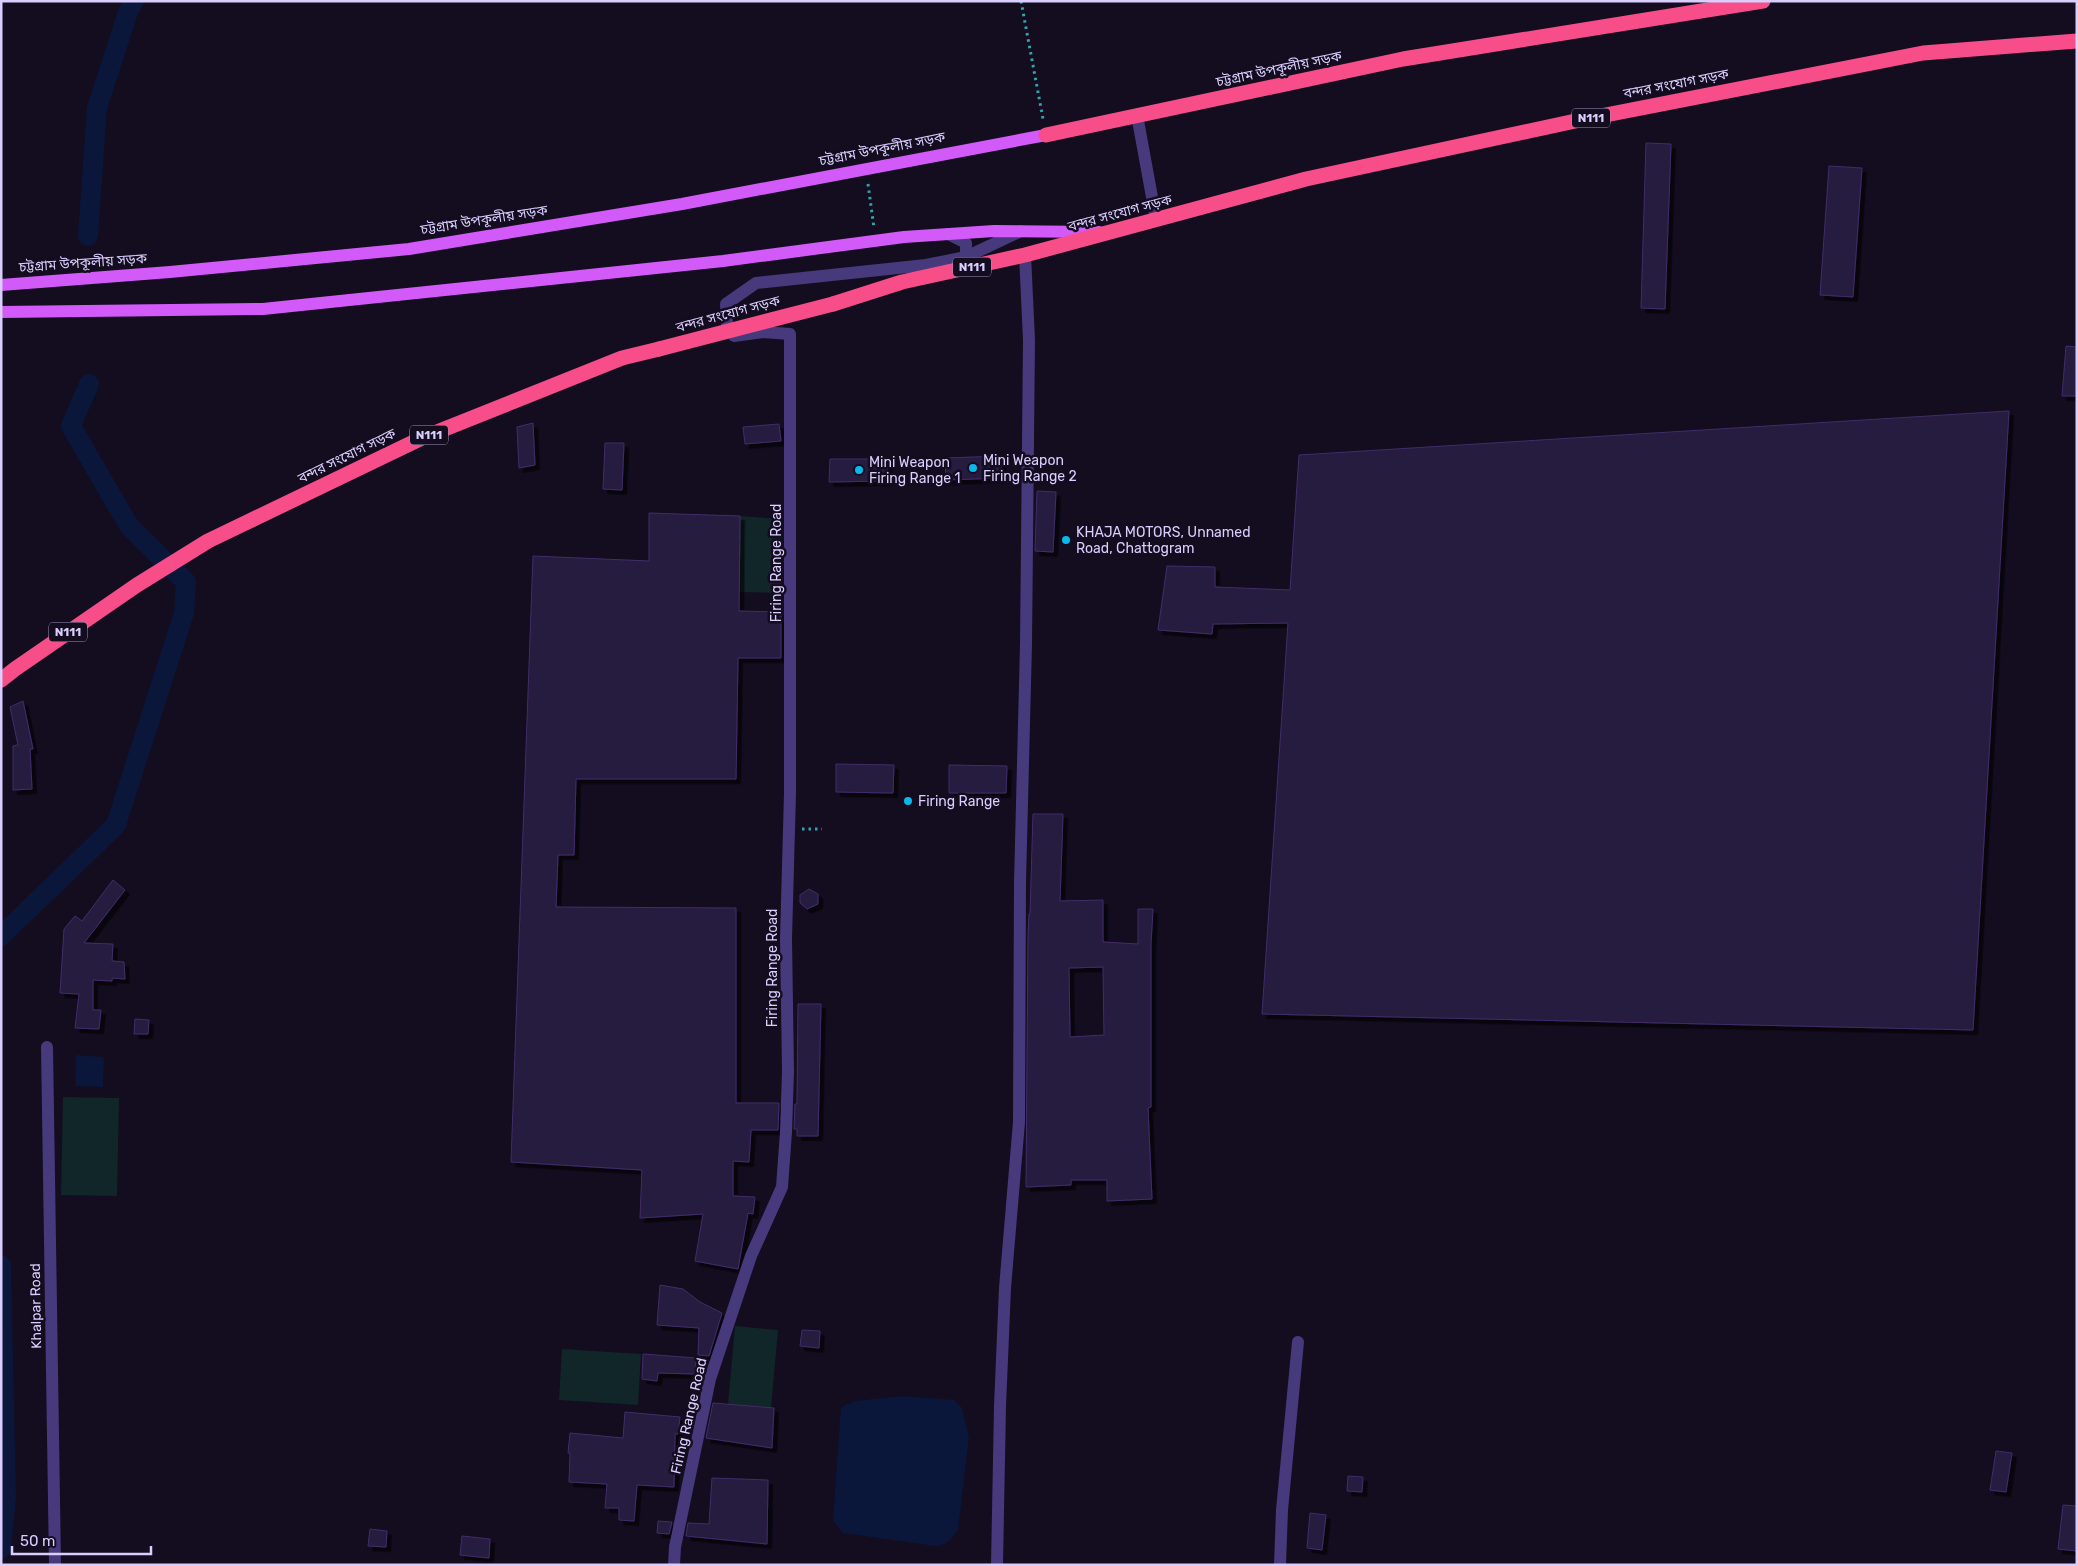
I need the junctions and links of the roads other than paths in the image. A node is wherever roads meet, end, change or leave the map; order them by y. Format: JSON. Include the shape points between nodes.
{"nodes":[{"id":1,"x":1763,"y":1,"type":"edge"},
{"id":2,"x":2077,"y":41,"type":"edge"},
{"id":3,"x":1137,"y":116,"type":"junction"},
{"id":4,"x":1046,"y":135,"type":"joint"},
{"id":5,"x":1156,"y":219,"type":"junction"},
{"id":6,"x":1021,"y":231,"type":"junction"},
{"id":7,"x":1112,"y":232,"type":"junction"},
{"id":8,"x":948,"y":234,"type":"junction"},
{"id":9,"x":1025,"y":256,"type":"junction"},
{"id":10,"x":966,"y":257,"type":"junction"},
{"id":11,"x":1,"y":285,"type":"edge"},
{"id":12,"x":1,"y":312,"type":"edge"},
{"id":13,"x":1,"y":680,"type":"edge"},
{"id":14,"x":47,"y":1047,"type":"dead end"},
{"id":15,"x":1298,"y":1342,"type":"dead end"},
{"id":16,"x":55,"y":1565,"type":"edge"},
{"id":17,"x":674,"y":1565,"type":"edge"},
{"id":18,"x":998,"y":1565,"type":"edge"},
{"id":19,"x":1280,"y":1565,"type":"edge"}],
"edges":[{"from":1,"to":3,"type":"highway","name":"চট্টগ্রাম উপকূলীয় সড়ক","via":[[1403,59]]},
{"from":2,"to":5,"type":"highway","name":"বন্দর সংযোগ সড়ক","number":"N111","via":[[1903,56],[1306,178]]},
{"from":3,"to":4,"type":"highway","name":"চট্টগ্রাম উপকূলীয় সড়ক"},
{"from":3,"to":5,"type":"street"},
{"from":4,"to":11,"type":"main road","name":"চট্টগ্রাম উপকূলীয় সড়ক","via":[[682,204],[409,249]]},
{"from":5,"to":7,"type":"highway","name":"বন্দর সংযোগ সড়ক","number":"N111"},
{"from":6,"to":7,"type":"main road"},
{"from":6,"to":8,"type":"main road"},
{"from":6,"to":10,"type":"street"},
{"from":7,"to":9,"type":"highway","name":"বন্দর সংযোগ সড়ক","number":"N111"},
{"from":8,"to":10,"type":"street","via":[[966,243]]},
{"from":8,"to":12,"type":"main road","via":[[263,310]]},
{"from":9,"to":13,"type":"highway","name":"বন্দর সংযোগ সড়ক","number":"N111","bridge":true,"via":[[902,282],[833,304],[622,358],[422,438],[208,541],[136,585]]},
{"from":9,"to":18,"type":"street","via":[[1029,350],[1019,1122],[1005,1288]]},
{"from":10,"to":17,"type":"street","name":"Firing Range Road","via":[[756,283],[726,304],[727,324],[734,336],[762,332],[790,334],[792,479],[786,1132],[782,1186],[752,1256],[710,1380]]},
{"from":14,"to":16,"type":"street","name":"Khalpar Road"},
{"from":15,"to":19,"type":"street"}]}
